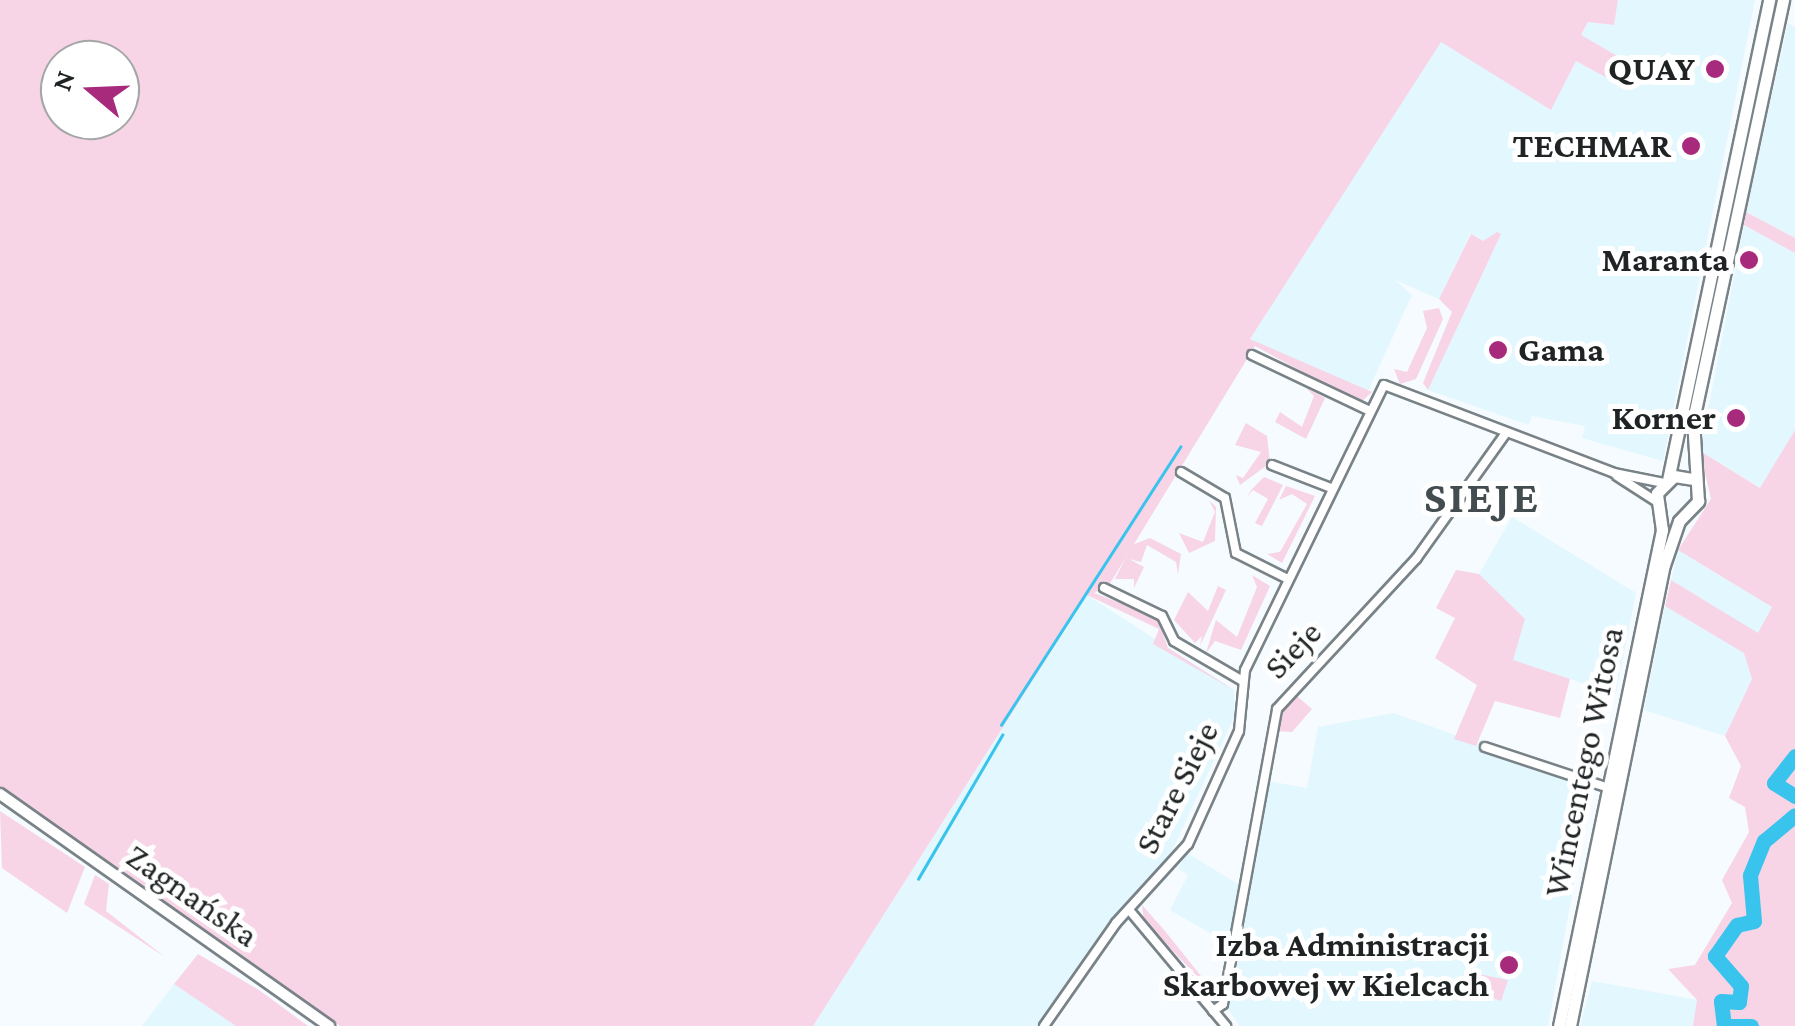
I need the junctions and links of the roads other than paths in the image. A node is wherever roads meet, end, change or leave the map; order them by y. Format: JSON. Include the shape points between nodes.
{"nodes":[{"id":1,"x":1770,"y":0,"type":"edge"},
{"id":2,"x":1783,"y":0,"type":"edge"},
{"id":3,"x":1252,"y":356,"type":"dead end"},
{"id":4,"x":1368,"y":410,"type":"junction"},
{"id":5,"x":1506,"y":432,"type":"junction"},
{"id":6,"x":1272,"y":465,"type":"dead end"},
{"id":7,"x":1181,"y":472,"type":"dead end"},
{"id":8,"x":1614,"y":474,"type":"junction"},
{"id":9,"x":1692,"y":478,"type":"junction"},
{"id":10,"x":1666,"y":482,"type":"junction"},
{"id":11,"x":1331,"y":488,"type":"junction"},
{"id":12,"x":1658,"y":506,"type":"junction"},
{"id":13,"x":1684,"y":515,"type":"junction"},
{"id":14,"x":1288,"y":579,"type":"junction"},
{"id":15,"x":1104,"y":588,"type":"dead end"},
{"id":16,"x":1241,"y":680,"type":"junction"},
{"id":17,"x":1485,"y":747,"type":"dead end"},
{"id":18,"x":1604,"y":786,"type":"junction"},
{"id":19,"x":0,"y":794,"type":"edge"},
{"id":20,"x":1130,"y":911,"type":"junction"},
{"id":21,"x":1214,"y":1011,"type":"junction"},
{"id":22,"x":330,"y":1026,"type":"edge"},
{"id":23,"x":1044,"y":1026,"type":"edge"},
{"id":24,"x":1226,"y":1026,"type":"edge"},
{"id":25,"x":1559,"y":1026,"type":"edge"},
{"id":26,"x":1570,"y":1026,"type":"edge"}],
"edges":[{"from":1,"to":10,"type":"main road"},
{"from":2,"to":9,"type":"main road","via":[[1695,408]]},
{"from":3,"to":4,"type":"street"},
{"from":4,"to":5,"type":"street","name":"Stare Sieje","via":[[1384,385]]},
{"from":4,"to":11,"type":"street","name":"Stare Sieje"},
{"from":5,"to":8,"type":"street"},
{"from":5,"to":21,"type":"street","name":"Sieje","via":[[1416,559],[1276,709],[1223,1004]]},
{"from":6,"to":11,"type":"street"},
{"from":7,"to":14,"type":"street","via":[[1226,498],[1236,554]]},
{"from":8,"to":10,"type":"street"},
{"from":8,"to":12,"type":"street"},
{"from":9,"to":10,"type":"main road"},
{"from":9,"to":13,"type":"main road","name":"Wincentego Witosa","via":[[1698,501]]},
{"from":10,"to":12,"type":"main road","name":"Wincentego Witosa"},
{"from":11,"to":14,"type":"street","name":"Stare Sieje"},
{"from":12,"to":13,"type":"main road"},
{"from":12,"to":18,"type":"main road","name":"Wincentego Witosa"},
{"from":13,"to":26,"type":"main road","name":"Wincentego Witosa","via":[[1613,794]]},
{"from":14,"to":16,"type":"street","name":"Stare Sieje"},
{"from":15,"to":16,"type":"street","via":[[1162,616],[1174,640]]},
{"from":16,"to":20,"type":"street","name":"Stare Sieje","via":[[1240,732],[1188,844]]},
{"from":17,"to":18,"type":"street"},
{"from":18,"to":25,"type":"main road","name":"Wincentego Witosa"},
{"from":19,"to":22,"type":"street","name":"Zagnańska"},
{"from":20,"to":21,"type":"street"},
{"from":20,"to":23,"type":"street","name":"Stare Sieje"},
{"from":21,"to":24,"type":"street"}]}
